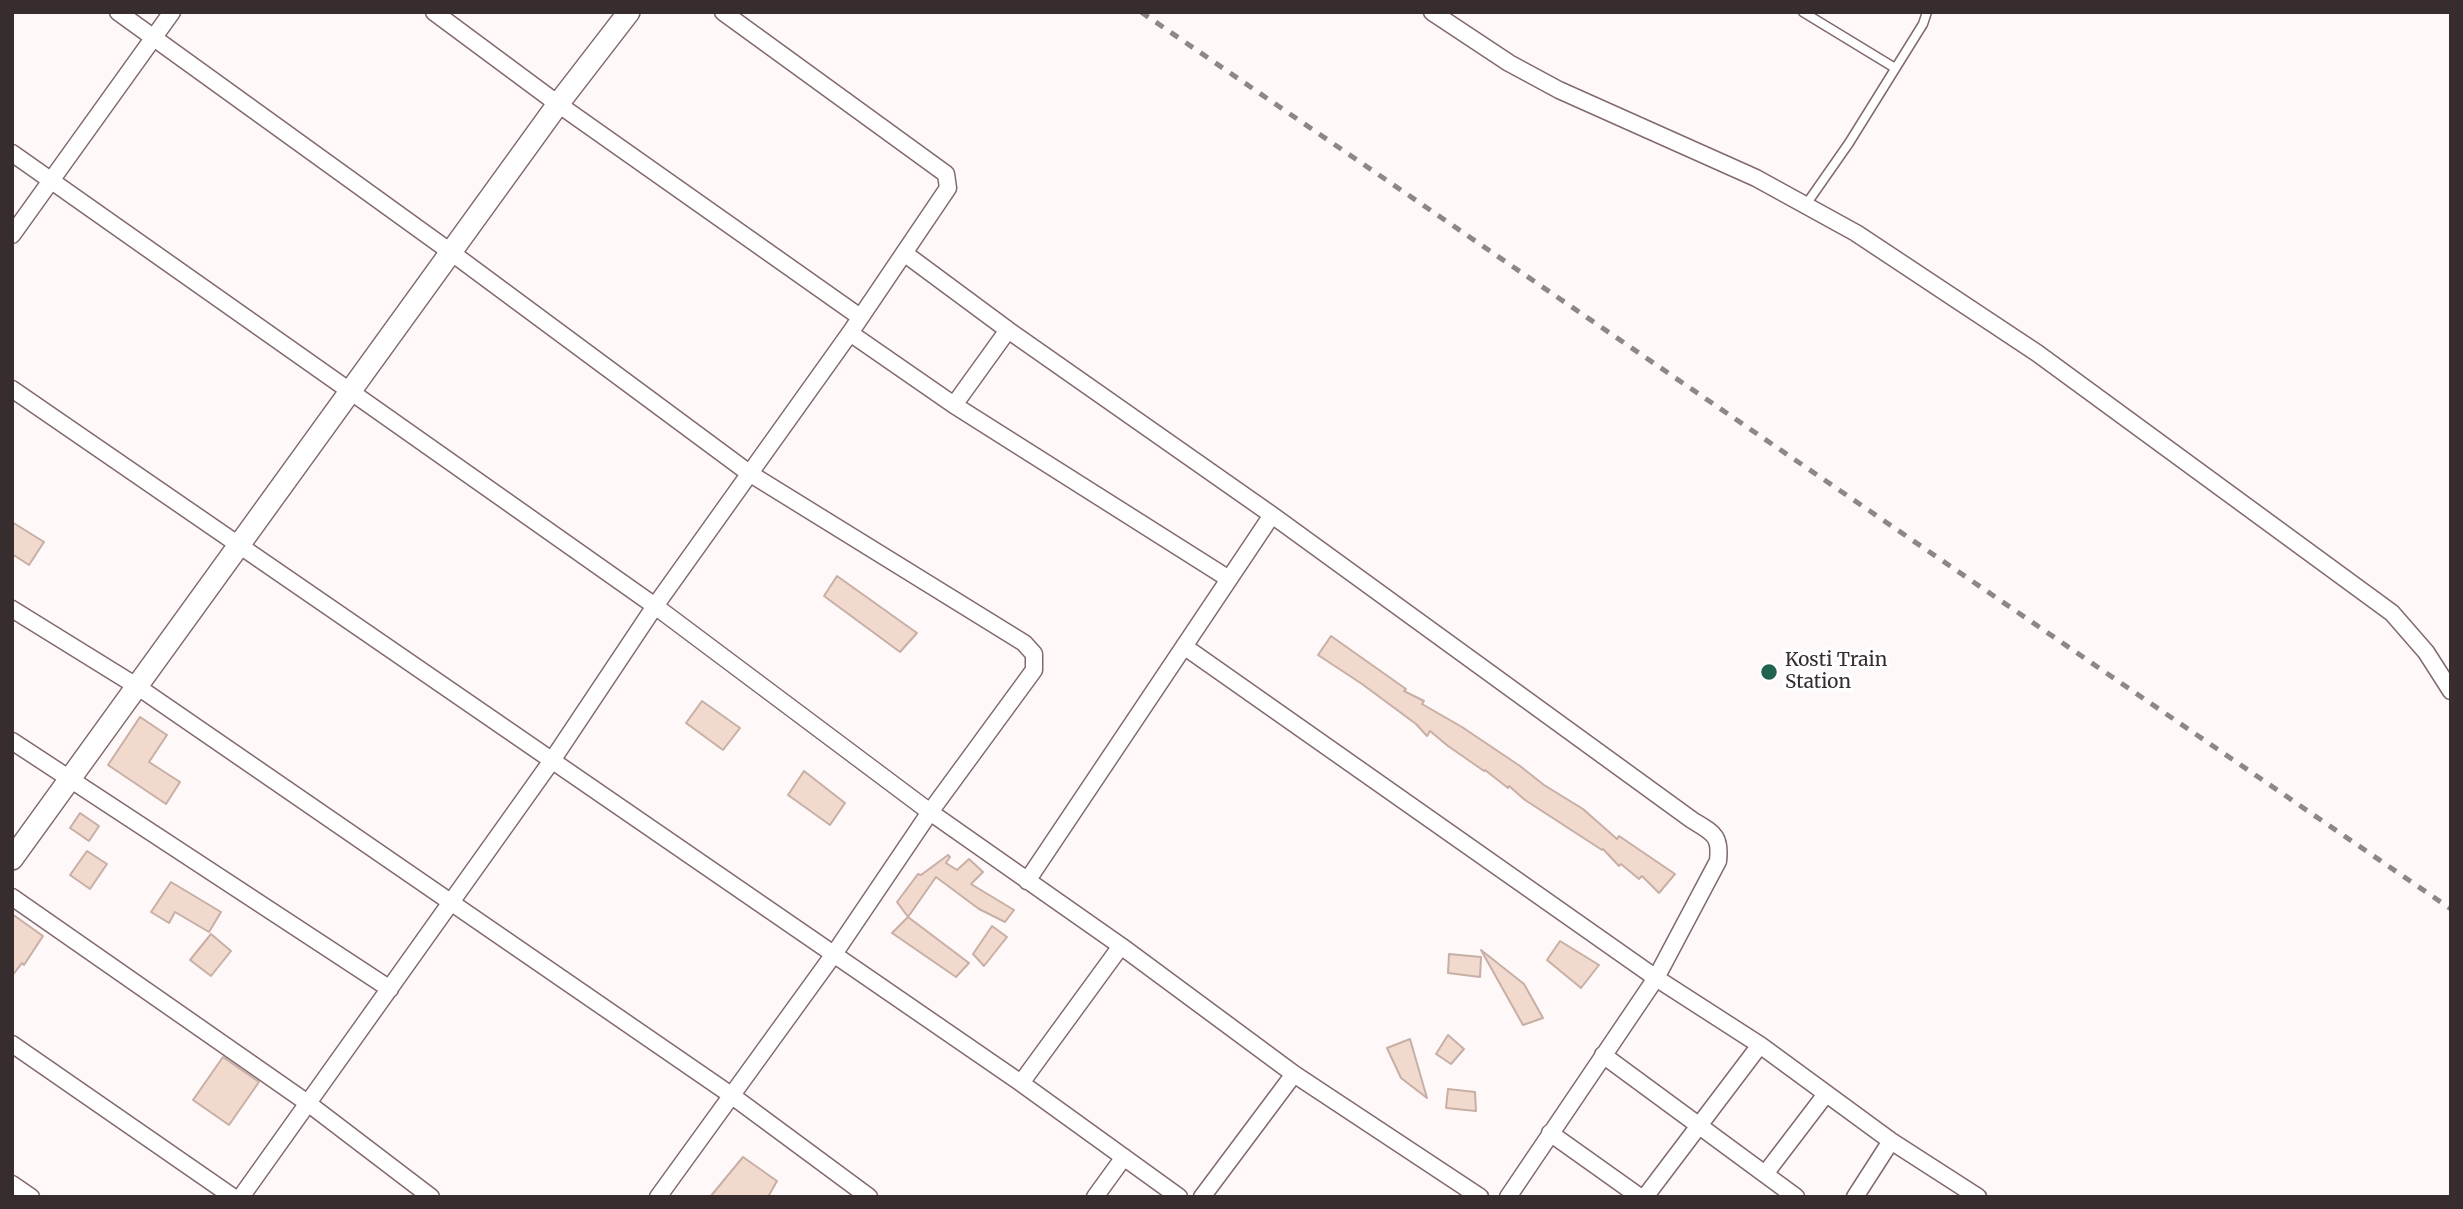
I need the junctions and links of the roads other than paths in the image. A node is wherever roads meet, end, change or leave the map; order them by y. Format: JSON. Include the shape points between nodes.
{"nodes":[{"id":1,"x":118,"y":12,"type":"edge"},
{"id":2,"x":173,"y":12,"type":"edge"},
{"id":3,"x":434,"y":12,"type":"edge"},
{"id":4,"x":629,"y":12,"type":"edge"},
{"id":5,"x":723,"y":12,"type":"edge"},
{"id":6,"x":1432,"y":12,"type":"edge"},
{"id":7,"x":1803,"y":12,"type":"edge"},
{"id":8,"x":1927,"y":12,"type":"edge"},
{"id":9,"x":154,"y":38,"type":"junction"},
{"id":10,"x":1895,"y":68,"type":"junction"},
{"id":11,"x":558,"y":104,"type":"junction"},
{"id":12,"x":12,"y":153,"type":"edge"},
{"id":13,"x":51,"y":180,"type":"junction"},
{"id":14,"x":1805,"y":206,"type":"junction"},
{"id":15,"x":12,"y":235,"type":"edge"},
{"id":16,"x":452,"y":253,"type":"junction"},
{"id":17,"x":904,"y":253,"type":"junction"},
{"id":18,"x":860,"y":317,"type":"junction"},
{"id":19,"x":1008,"y":330,"type":"junction"},
{"id":20,"x":850,"y":332,"type":"junction"},
{"id":21,"x":12,"y":389,"type":"edge"},
{"id":22,"x":351,"y":389,"type":"junction"},
{"id":23,"x":954,"y":405,"type":"junction"},
{"id":24,"x":749,"y":473,"type":"junction"},
{"id":25,"x":1272,"y":514,"type":"junction"},
{"id":26,"x":239,"y":544,"type":"junction"},
{"id":27,"x":1229,"y":579,"type":"junction"},
{"id":28,"x":655,"y":606,"type":"junction"},
{"id":29,"x":12,"y":608,"type":"edge"},
{"id":30,"x":1185,"y":647,"type":"junction"},
{"id":31,"x":138,"y":687,"type":"junction"},
{"id":32,"x":2451,"y":691,"type":"edge"},
{"id":33,"x":12,"y":741,"type":"edge"},
{"id":34,"x":553,"y":759,"type":"junction"},
{"id":35,"x":71,"y":780,"type":"junction"},
{"id":36,"x":930,"y":811,"type":"junction"},
{"id":37,"x":12,"y":859,"type":"edge"},
{"id":38,"x":1027,"y":881,"type":"junction"},
{"id":39,"x":12,"y":897,"type":"edge"},
{"id":40,"x":449,"y":902,"type":"junction"},
{"id":41,"x":1121,"y":946,"type":"junction"},
{"id":42,"x":834,"y":954,"type":"junction"},
{"id":43,"x":1656,"y":978,"type":"junction"},
{"id":44,"x":390,"y":989,"type":"junction"},
{"id":45,"x":12,"y":1044,"type":"edge"},
{"id":46,"x":1760,"y":1045,"type":"junction"},
{"id":47,"x":1603,"y":1055,"type":"junction"},
{"id":48,"x":1294,"y":1074,"type":"junction"},
{"id":49,"x":1021,"y":1083,"type":"junction"},
{"id":50,"x":1826,"y":1094,"type":"junction"},
{"id":51,"x":731,"y":1095,"type":"junction"},
{"id":52,"x":309,"y":1104,"type":"junction"},
{"id":53,"x":1700,"y":1126,"type":"junction"},
{"id":54,"x":1550,"y":1133,"type":"junction"},
{"id":55,"x":1891,"y":1141,"type":"junction"},
{"id":56,"x":1124,"y":1157,"type":"junction"},
{"id":57,"x":1765,"y":1174,"type":"junction"},
{"id":58,"x":12,"y":1184,"type":"edge"},
{"id":59,"x":1974,"y":1196,"type":"edge"},
{"id":60,"x":31,"y":1197,"type":"edge"},
{"id":61,"x":233,"y":1197,"type":"edge"},
{"id":62,"x":241,"y":1197,"type":"edge"},
{"id":63,"x":431,"y":1197,"type":"edge"},
{"id":64,"x":658,"y":1197,"type":"edge"},
{"id":65,"x":869,"y":1197,"type":"edge"},
{"id":66,"x":1095,"y":1197,"type":"edge"},
{"id":67,"x":1179,"y":1197,"type":"edge"},
{"id":68,"x":1202,"y":1197,"type":"edge"},
{"id":69,"x":1480,"y":1197,"type":"edge"},
{"id":70,"x":1508,"y":1197,"type":"edge"},
{"id":71,"x":1640,"y":1197,"type":"edge"},
{"id":72,"x":1645,"y":1197,"type":"edge"},
{"id":73,"x":1796,"y":1197,"type":"edge"},
{"id":74,"x":1855,"y":1197,"type":"edge"}],
"edges":[{"from":1,"to":9,"type":"street"},
{"from":2,"to":9,"type":"street"},
{"from":3,"to":11,"type":"street"},
{"from":4,"to":11,"type":"street"},
{"from":5,"to":17,"type":"street","via":[[946,174],[948,188]]},
{"from":6,"to":14,"type":"street","via":[[1559,90],[1756,178]]},
{"from":7,"to":10,"type":"lane"},
{"from":8,"to":10,"type":"lane"},
{"from":9,"to":13,"type":"street"},
{"from":9,"to":16,"type":"street"},
{"from":10,"to":14,"type":"lane"},
{"from":11,"to":16,"type":"street"},
{"from":11,"to":18,"type":"street"},
{"from":12,"to":13,"type":"street"},
{"from":13,"to":15,"type":"street"},
{"from":13,"to":22,"type":"street"},
{"from":14,"to":32,"type":"street","via":[[1856,233],[2037,353],[2392,613],[2426,652]]},
{"from":16,"to":22,"type":"street"},
{"from":16,"to":24,"type":"street"},
{"from":17,"to":18,"type":"street"},
{"from":17,"to":19,"type":"street"},
{"from":18,"to":20,"type":"street"},
{"from":19,"to":23,"type":"street"},
{"from":19,"to":25,"type":"street"},
{"from":20,"to":23,"type":"street"},
{"from":20,"to":24,"type":"street"},
{"from":21,"to":26,"type":"street"},
{"from":22,"to":26,"type":"street"},
{"from":22,"to":28,"type":"street"},
{"from":23,"to":27,"type":"street"},
{"from":24,"to":28,"type":"street"},
{"from":24,"to":36,"type":"street","via":[[1024,643],[1034,654],[1034,670]]},
{"from":25,"to":27,"type":"street"},
{"from":25,"to":43,"type":"street","via":[[1714,833],[1720,845],[1718,861]]},
{"from":26,"to":31,"type":"street"},
{"from":26,"to":34,"type":"street"},
{"from":27,"to":30,"type":"street"},
{"from":28,"to":34,"type":"street"},
{"from":28,"to":36,"type":"street"},
{"from":29,"to":31,"type":"street"},
{"from":30,"to":38,"type":"street"},
{"from":30,"to":43,"type":"street"},
{"from":31,"to":35,"type":"street"},
{"from":31,"to":40,"type":"street"},
{"from":33,"to":35,"type":"street"},
{"from":34,"to":40,"type":"street"},
{"from":34,"to":42,"type":"street"},
{"from":35,"to":37,"type":"street"},
{"from":35,"to":44,"type":"street"},
{"from":36,"to":38,"type":"street"},
{"from":36,"to":42,"type":"street"},
{"from":38,"to":41,"type":"street"},
{"from":39,"to":52,"type":"street"},
{"from":40,"to":44,"type":"street"},
{"from":40,"to":51,"type":"street"},
{"from":41,"to":48,"type":"street"},
{"from":41,"to":49,"type":"street"},
{"from":42,"to":49,"type":"street"},
{"from":42,"to":51,"type":"street"},
{"from":43,"to":46,"type":"street"},
{"from":43,"to":47,"type":"street"},
{"from":44,"to":52,"type":"street"},
{"from":45,"to":61,"type":"street"},
{"from":46,"to":50,"type":"street"},
{"from":46,"to":53,"type":"street"},
{"from":47,"to":53,"type":"street"},
{"from":47,"to":54,"type":"street"},
{"from":48,"to":68,"type":"street"},
{"from":48,"to":69,"type":"street"},
{"from":49,"to":56,"type":"street"},
{"from":50,"to":55,"type":"street"},
{"from":50,"to":57,"type":"street"},
{"from":51,"to":64,"type":"street"},
{"from":51,"to":65,"type":"street"},
{"from":52,"to":62,"type":"street"},
{"from":52,"to":63,"type":"street"},
{"from":53,"to":57,"type":"street"},
{"from":53,"to":72,"type":"street"},
{"from":54,"to":70,"type":"street"},
{"from":54,"to":71,"type":"street"},
{"from":55,"to":59,"type":"street"},
{"from":55,"to":74,"type":"street"},
{"from":56,"to":66,"type":"street"},
{"from":56,"to":67,"type":"street"},
{"from":57,"to":73,"type":"street"},
{"from":58,"to":60,"type":"street"}]}
